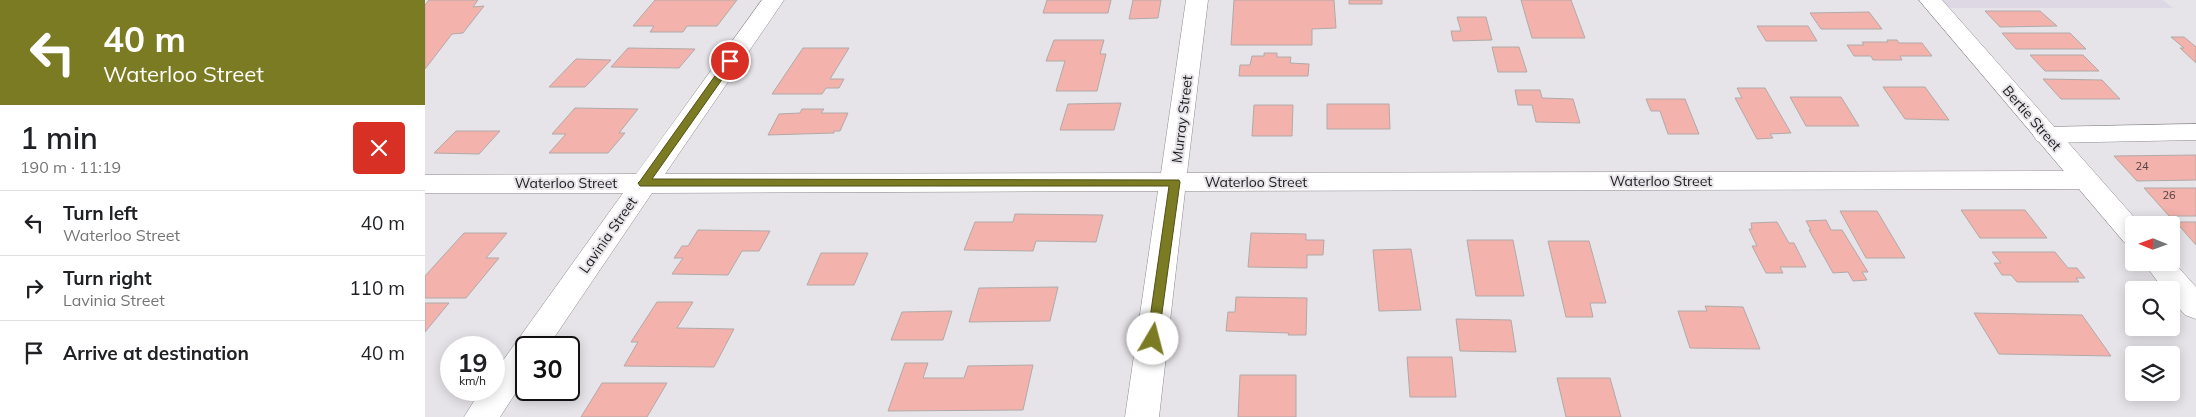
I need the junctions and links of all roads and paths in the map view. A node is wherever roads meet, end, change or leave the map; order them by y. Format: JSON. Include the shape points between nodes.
{"nodes":[{"id":1,"x":773,"y":0,"type":"edge"},
{"id":2,"x":1197,"y":0,"type":"edge"},
{"id":3,"x":1930,"y":0,"type":"edge"},
{"id":4,"x":2196,"y":132,"type":"edge"},
{"id":5,"x":2046,"y":134,"type":"junction"},
{"id":6,"x":2086,"y":180,"type":"junction"},
{"id":7,"x":1175,"y":182,"type":"junction"},
{"id":8,"x":644,"y":183,"type":"junction"},
{"id":9,"x":425,"y":184,"type":"edge"},
{"id":10,"x":2125,"y":225,"type":"edge"},
{"id":11,"x":2165,"y":271,"type":"edge"},
{"id":12,"x":2196,"y":307,"type":"edge"},
{"id":13,"x":537,"y":336,"type":"edge"},
{"id":14,"x":515,"y":368,"type":"edge"},
{"id":15,"x":481,"y":417,"type":"edge"},
{"id":16,"x":1142,"y":417,"type":"edge"}],
"edges":[{"from":1,"to":8,"type":"street","name":"Lavinia Street"},
{"from":2,"to":7,"type":"street","name":"Murray Street"},
{"from":3,"to":5,"type":"street","name":"Bertie Street"},
{"from":4,"to":5,"type":"street"},
{"from":5,"to":6,"type":"street","name":"Bertie Street"},
{"from":6,"to":7,"type":"street","name":"Waterloo Street"},
{"from":6,"to":10,"type":"street","name":"Bertie Street"},
{"from":7,"to":8,"type":"street","name":"Waterloo Street"},
{"from":7,"to":16,"type":"street","name":"Murray Street"},
{"from":8,"to":9,"type":"street","name":"Waterloo Street"},
{"from":8,"to":13,"type":"street","name":"Lavinia Street"},
{"from":11,"to":12,"type":"street"},
{"from":14,"to":15,"type":"street"}]}
